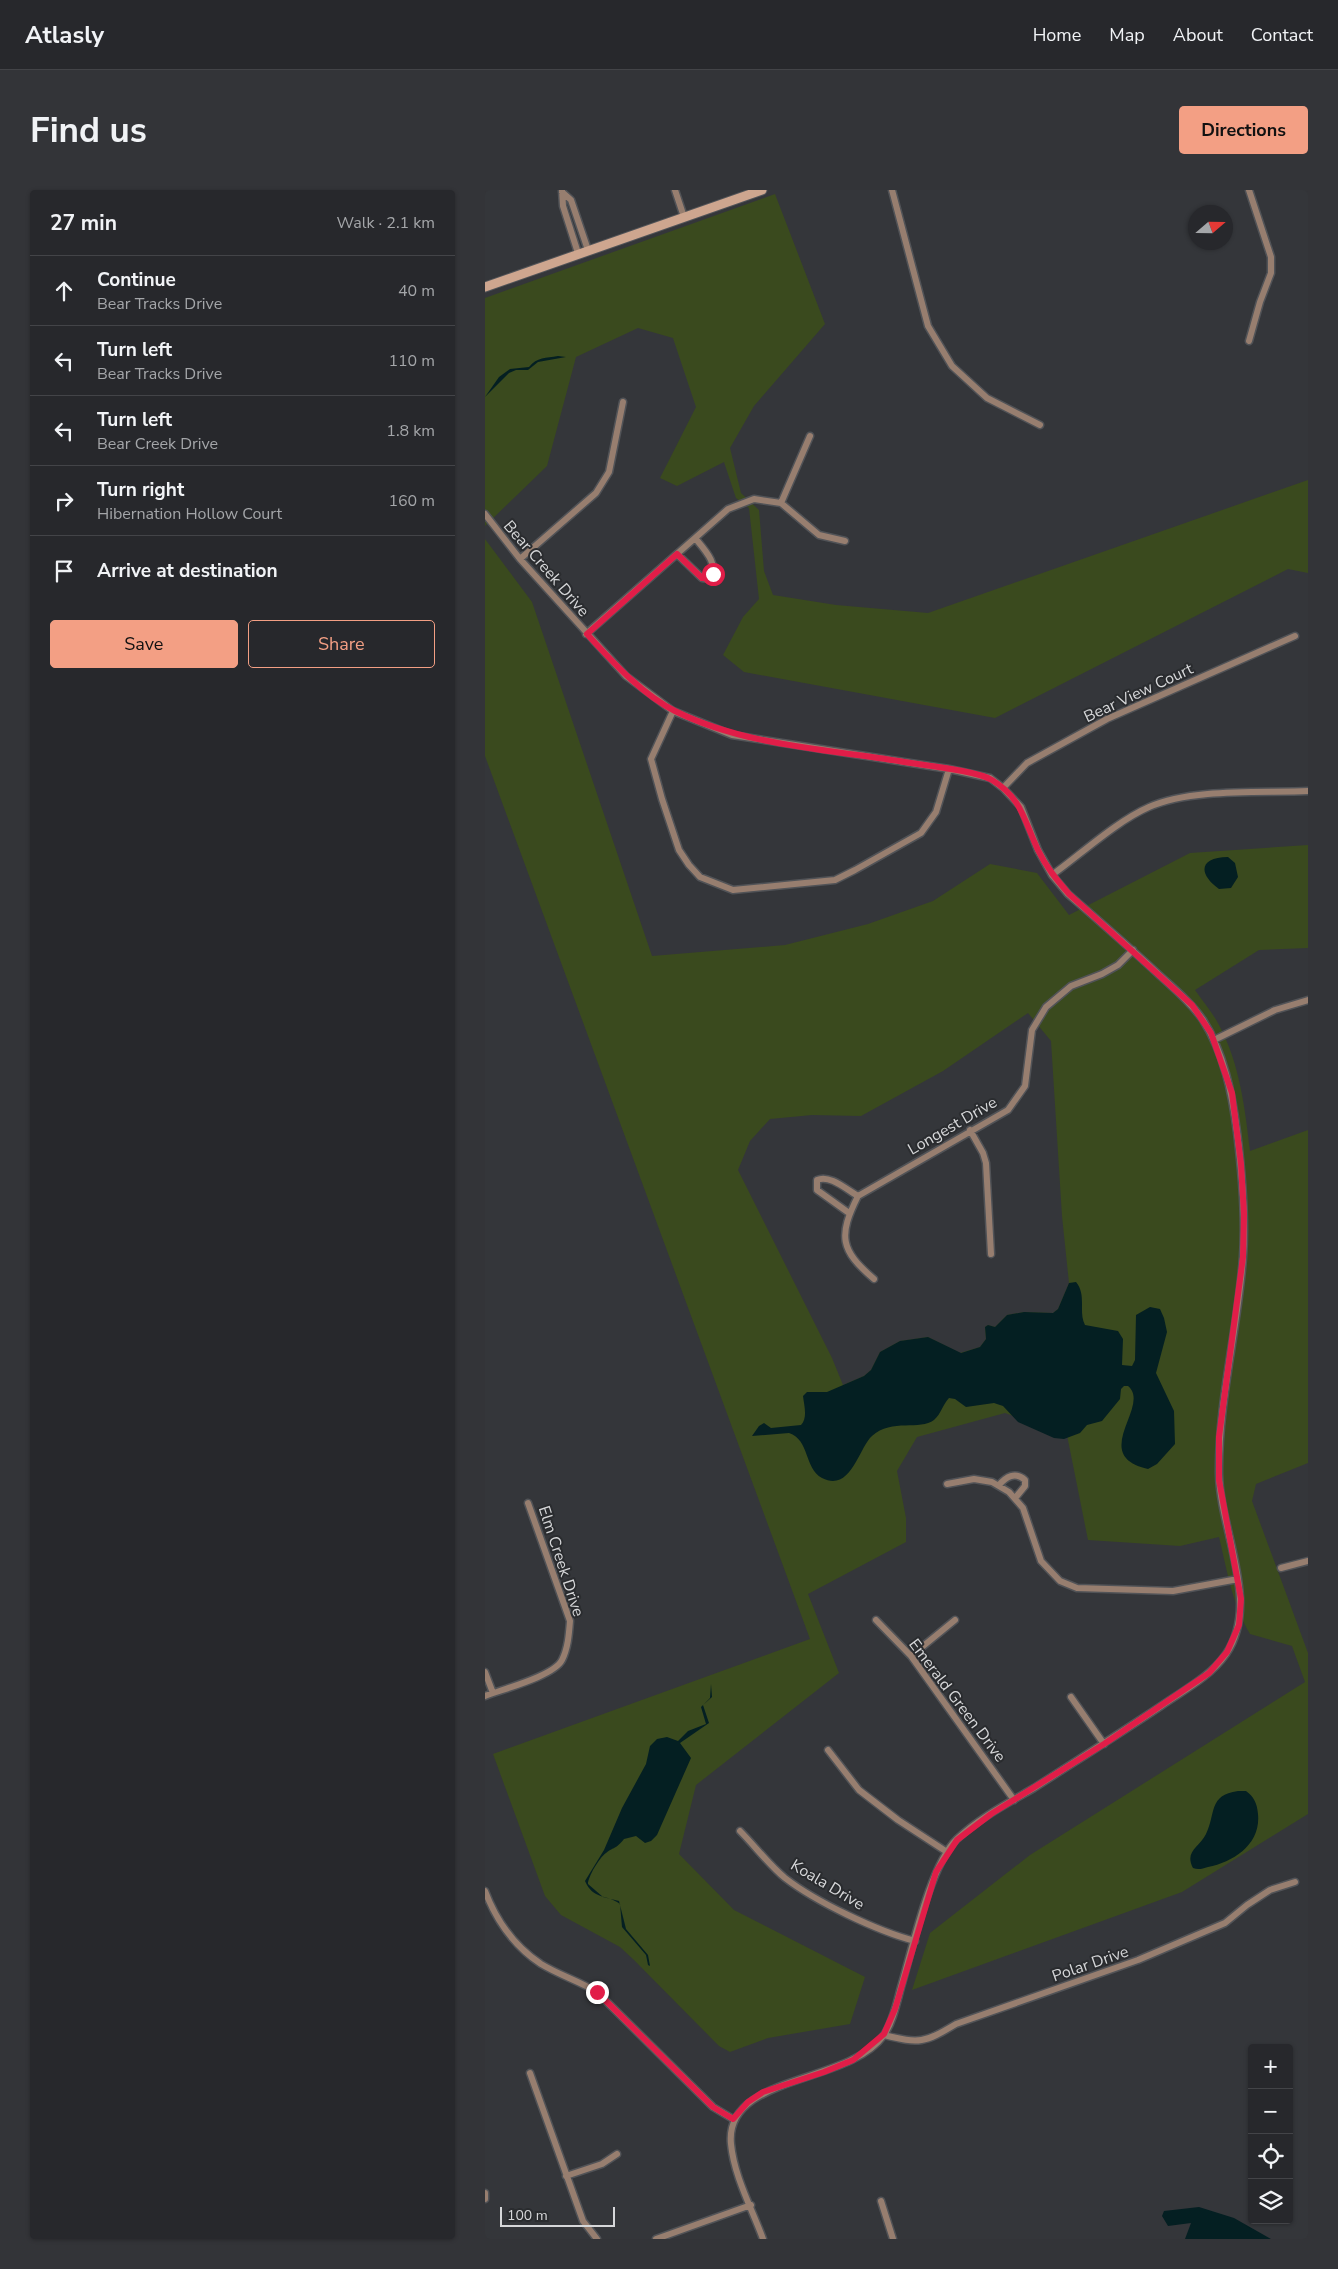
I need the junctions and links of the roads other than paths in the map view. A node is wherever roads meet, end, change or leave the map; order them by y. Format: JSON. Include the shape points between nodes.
{"nodes":[{"id":1,"x":675,"y":190,"type":"edge"},
{"id":2,"x":762,"y":190,"type":"edge"},
{"id":3,"x":892,"y":190,"type":"edge"},
{"id":4,"x":1249,"y":190,"type":"edge"},
{"id":5,"x":562,"y":191,"type":"edge"},
{"id":6,"x":684,"y":217,"type":"junction"},
{"id":7,"x":589,"y":250,"type":"junction"},
{"id":8,"x":578,"y":254,"type":"junction"},
{"id":9,"x":485,"y":287,"type":"edge"},
{"id":10,"x":1249,"y":341,"type":"dead end"},
{"id":11,"x":623,"y":402,"type":"dead end"},
{"id":12,"x":1040,"y":425,"type":"dead end"},
{"id":13,"x":810,"y":436,"type":"dead end"},
{"id":14,"x":781,"y":503,"type":"junction"},
{"id":15,"x":485,"y":514,"type":"edge"},
{"id":16,"x":695,"y":538,"type":"junction"},
{"id":17,"x":845,"y":541,"type":"dead end"},
{"id":18,"x":677,"y":554,"type":"junction"},
{"id":19,"x":520,"y":559,"type":"junction"},
{"id":20,"x":587,"y":634,"type":"junction"},
{"id":21,"x":1295,"y":636,"type":"dead end"},
{"id":22,"x":673,"y":710,"type":"junction"},
{"id":23,"x":949,"y":769,"type":"junction"},
{"id":24,"x":1003,"y":788,"type":"junction"},
{"id":25,"x":1308,"y":791,"type":"edge"},
{"id":26,"x":1053,"y":876,"type":"junction"},
{"id":27,"x":1133,"y":950,"type":"junction"},
{"id":28,"x":1308,"y":1000,"type":"edge"},
{"id":29,"x":1214,"y":1040,"type":"junction"},
{"id":30,"x":970,"y":1130,"type":"junction"},
{"id":31,"x":858,"y":1196,"type":"junction"},
{"id":32,"x":849,"y":1213,"type":"junction"},
{"id":33,"x":991,"y":1254,"type":"dead end"},
{"id":34,"x":874,"y":1279,"type":"dead end"},
{"id":35,"x":947,"y":1484,"type":"dead end"},
{"id":36,"x":999,"y":1485,"type":"junction"},
{"id":37,"x":1016,"y":1497,"type":"junction"},
{"id":38,"x":529,"y":1503,"type":"dead end"},
{"id":39,"x":1308,"y":1561,"type":"edge"},
{"id":40,"x":1281,"y":1568,"type":"dead end"},
{"id":41,"x":1237,"y":1579,"type":"junction"},
{"id":42,"x":877,"y":1620,"type":"dead end"},
{"id":43,"x":955,"y":1620,"type":"dead end"},
{"id":44,"x":911,"y":1656,"type":"junction"},
{"id":45,"x":485,"y":1672,"type":"edge"},
{"id":46,"x":493,"y":1693,"type":"junction"},
{"id":47,"x":485,"y":1696,"type":"edge"},
{"id":48,"x":1071,"y":1697,"type":"dead end"},
{"id":49,"x":1104,"y":1744,"type":"junction"},
{"id":50,"x":828,"y":1750,"type":"dead end"},
{"id":51,"x":1014,"y":1800,"type":"junction"},
{"id":52,"x":740,"y":1831,"type":"dead end"},
{"id":53,"x":947,"y":1852,"type":"junction"},
{"id":54,"x":1295,"y":1882,"type":"dead end"},
{"id":55,"x":485,"y":1891,"type":"edge"},
{"id":56,"x":915,"y":1942,"type":"junction"},
{"id":57,"x":884,"y":2034,"type":"junction"},
{"id":58,"x":530,"y":2072,"type":"dead end"},
{"id":59,"x":733,"y":2119,"type":"junction"},
{"id":60,"x":617,"y":2154,"type":"dead end"},
{"id":61,"x":566,"y":2176,"type":"junction"},
{"id":62,"x":485,"y":2194,"type":"edge"},
{"id":63,"x":485,"y":2199,"type":"edge"},
{"id":64,"x":881,"y":2201,"type":"dead end"},
{"id":65,"x":751,"y":2205,"type":"junction"},
{"id":66,"x":597,"y":2239,"type":"edge"},
{"id":67,"x":656,"y":2239,"type":"edge"},
{"id":68,"x":763,"y":2239,"type":"edge"},
{"id":69,"x":893,"y":2239,"type":"edge"}],
"edges":[{"from":1,"to":6,"type":"street"},
{"from":2,"to":6,"type":"street"},
{"from":3,"to":12,"type":"street","via":[[928,326],[952,366],[987,398]]},
{"from":4,"to":10,"type":"street","via":[[1271,257],[1271,273]]},
{"from":5,"to":7,"type":"street","via":[[571,200]]},
{"from":5,"to":8,"type":"street","via":[[563,206]]},
{"from":6,"to":7,"type":"street"},
{"from":7,"to":8,"type":"street"},
{"from":8,"to":9,"type":"street"},
{"from":11,"to":19,"type":"street","via":[[609,472],[596,493]]},
{"from":13,"to":14,"type":"street"},
{"from":14,"to":16,"type":"street","via":[[753,499],[728,509]]},
{"from":14,"to":17,"type":"street","via":[[819,535]]},
{"from":15,"to":19,"type":"street","name":"Bear Creek Drive"},
{"from":16,"to":18,"type":"street"},
{"from":16,"to":18,"type":"street","via":[[714,567],[710,578],[702,578]]},
{"from":18,"to":20,"type":"street"},
{"from":19,"to":20,"type":"street","name":"Bear Creek Drive"},
{"from":20,"to":22,"type":"street","name":"Bear Creek Drive","via":[[626,676]]},
{"from":21,"to":24,"type":"street","name":"Bear View Court","via":[[1107,719],[1027,763]]},
{"from":22,"to":23,"type":"street","name":"Bear Creek Drive","via":[[732,734]]},
{"from":22,"to":23,"type":"street","via":[[651,759],[662,799],[679,850],[689,865],[700,877],[733,890],[835,880],[855,870],[921,833],[936,812]]},
{"from":23,"to":24,"type":"street","name":"Bear Creek Drive","via":[[989,778]]},
{"from":24,"to":26,"type":"street","name":"Bear Creek Drive","via":[[1021,807],[1038,850]]},
{"from":25,"to":26,"type":"street","via":[[1197,795],[1157,804],[1130,818]]},
{"from":26,"to":27,"type":"street","name":"Bear Creek Drive"},
{"from":27,"to":29,"type":"street","name":"Bear Creek Drive","via":[[1192,1005]]},
{"from":27,"to":30,"type":"street","name":"Longest Drive","via":[[1118,966],[1071,986],[1046,1007],[1032,1030],[1025,1086],[1008,1110]]},
{"from":28,"to":29,"type":"street","via":[[1275,1010]]},
{"from":29,"to":41,"type":"street","name":"Bear Creek Drive","via":[[1232,1093],[1244,1214],[1243,1257],[1219,1437],[1219,1480]]},
{"from":30,"to":31,"type":"street","name":"Longest Drive"},
{"from":30,"to":33,"type":"street","via":[[986,1164]]},
{"from":31,"to":32,"type":"street"},
{"from":31,"to":32,"type":"street","via":[[831,1180],[817,1180],[817,1190]]},
{"from":32,"to":34,"type":"street","via":[[845,1242],[855,1263]]},
{"from":35,"to":36,"type":"street","via":[[974,1479]]},
{"from":36,"to":37,"type":"street"},
{"from":36,"to":37,"type":"street","via":[[1005,1478],[1015,1474],[1021,1476],[1025,1486]]},
{"from":37,"to":41,"type":"street","via":[[1041,1560],[1060,1581],[1077,1588],[1173,1591]]},
{"from":38,"to":46,"type":"street","name":"Elm Creek Drive","via":[[570,1621],[568,1640],[562,1661],[547,1673]]},
{"from":39,"to":40,"type":"street"},
{"from":41,"to":49,"type":"street","name":"Bear Creek Drive","via":[[1241,1599],[1239,1625],[1227,1652],[1209,1673]]},
{"from":42,"to":44,"type":"street","name":"Emerald Green Drive"},
{"from":43,"to":44,"type":"street"},
{"from":44,"to":51,"type":"street","name":"Emerald Green Drive"},
{"from":45,"to":46,"type":"street"},
{"from":46,"to":47,"type":"street","name":"Elm Creek Drive"},
{"from":48,"to":49,"type":"street"},
{"from":49,"to":51,"type":"street","name":"Bear Creek Drive"},
{"from":50,"to":53,"type":"street","via":[[859,1790]]},
{"from":51,"to":53,"type":"street","name":"Bear Creek Drive","via":[[957,1840]]},
{"from":52,"to":56,"type":"street","name":"Koala Drive","via":[[785,1877],[887,1934]]},
{"from":53,"to":56,"type":"street","name":"Bear Creek Drive","via":[[936,1872]]},
{"from":54,"to":57,"type":"street","name":"Polar Drive","via":[[1270,1890],[1225,1923],[1138,1960],[956,2024],[934,2037],[912,2042]]},
{"from":55,"to":59,"type":"street","via":[[511,1938],[541,1964],[597,1992],[713,2107]]},
{"from":56,"to":57,"type":"street","name":"Bear Creek Drive"},
{"from":57,"to":59,"type":"street","name":"Bear Creek Drive","via":[[853,2060],[763,2092],[748,2102]]},
{"from":58,"to":61,"type":"street"},
{"from":59,"to":65,"type":"street","via":[[730,2137],[733,2158]]},
{"from":60,"to":61,"type":"street","via":[[601,2164]]},
{"from":61,"to":66,"type":"street","via":[[583,2221]]},
{"from":62,"to":63,"type":"street"},
{"from":64,"to":69,"type":"street"},
{"from":65,"to":67,"type":"street"},
{"from":65,"to":68,"type":"street"}]}
